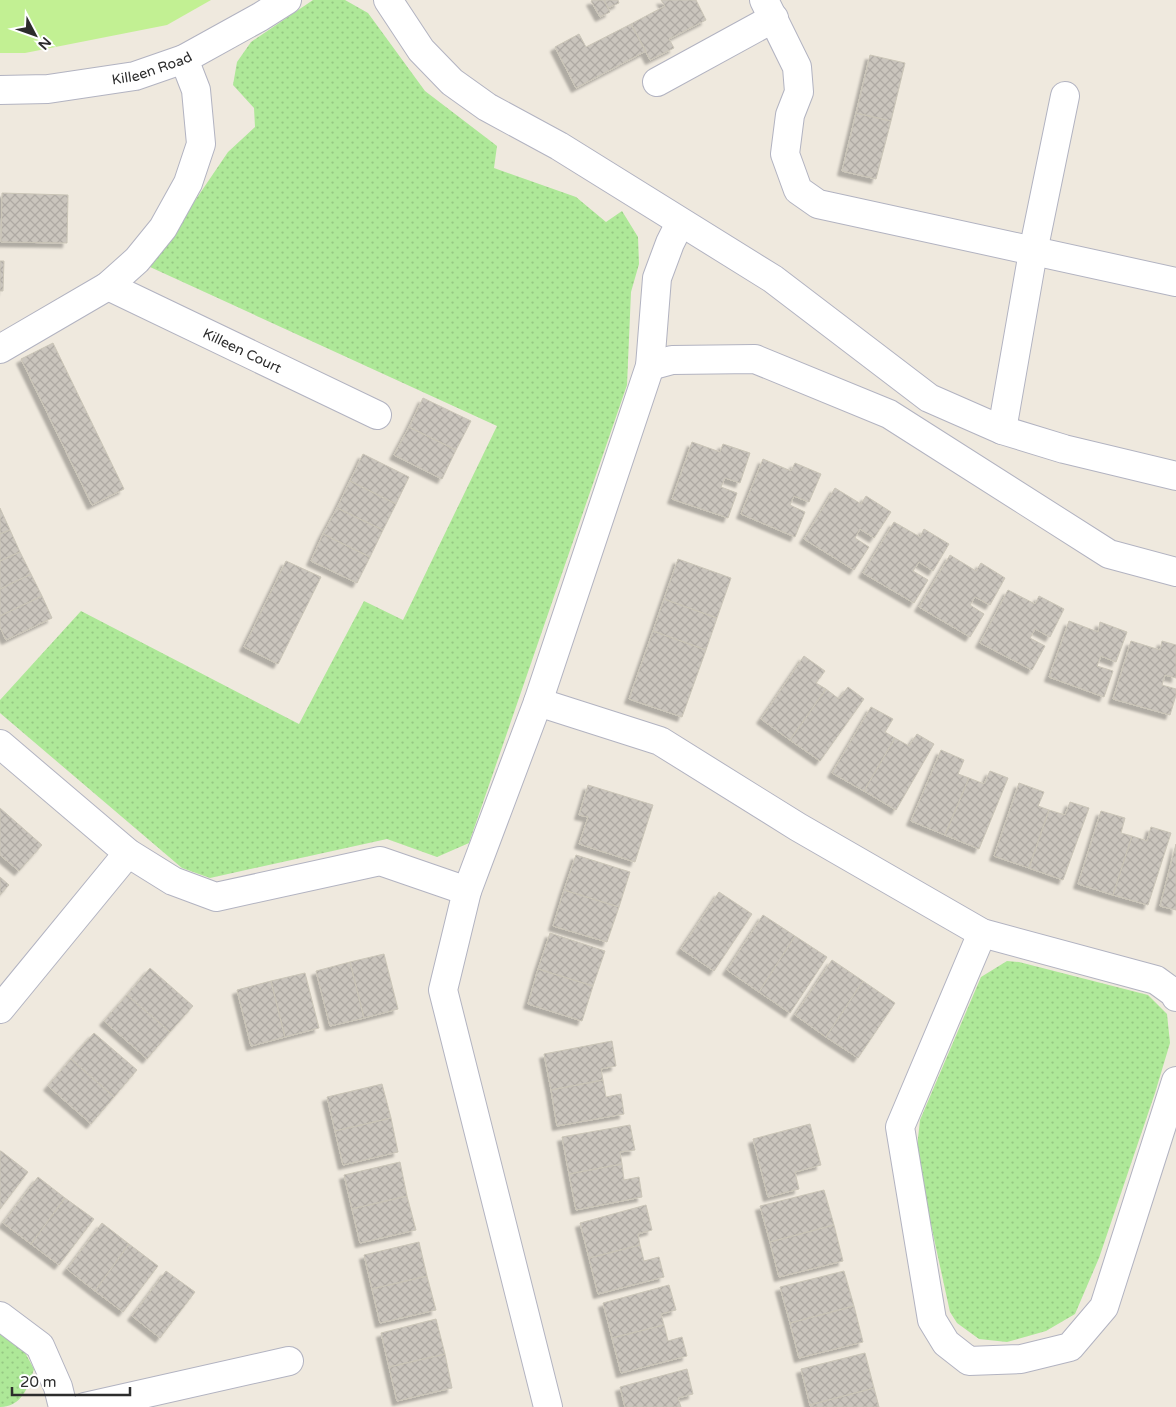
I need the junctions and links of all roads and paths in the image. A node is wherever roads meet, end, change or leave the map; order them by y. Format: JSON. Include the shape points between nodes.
{"nodes":[{"id":1,"x":287,"y":0,"type":"edge"},
{"id":2,"x":388,"y":0,"type":"edge"},
{"id":3,"x":769,"y":9,"type":"edge"},
{"id":4,"x":184,"y":59,"type":"junction"},
{"id":5,"x":657,"y":82,"type":"dead end"},
{"id":6,"x":0,"y":90,"type":"edge"},
{"id":7,"x":1065,"y":96,"type":"dead end"},
{"id":8,"x":680,"y":222,"type":"junction"},
{"id":9,"x":1033,"y":252,"type":"junction"},
{"id":10,"x":1176,"y":282,"type":"edge"},
{"id":11,"x":108,"y":286,"type":"junction"},
{"id":12,"x":0,"y":349,"type":"edge"},
{"id":13,"x":650,"y":366,"type":"junction"},
{"id":14,"x":377,"y":415,"type":"dead end"},
{"id":15,"x":1002,"y":430,"type":"junction"},
{"id":16,"x":1176,"y":476,"type":"edge"},
{"id":17,"x":1176,"y":572,"type":"edge"},
{"id":18,"x":538,"y":702,"type":"junction"},
{"id":19,"x":0,"y":744,"type":"edge"},
{"id":20,"x":128,"y":853,"type":"junction"},
{"id":21,"x":467,"y":891,"type":"junction"},
{"id":22,"x":982,"y":933,"type":"junction"},
{"id":23,"x":1176,"y":997,"type":"edge"},
{"id":24,"x":0,"y":1009,"type":"edge"},
{"id":25,"x":1176,"y":1081,"type":"edge"},
{"id":26,"x":0,"y":1316,"type":"edge"},
{"id":27,"x":289,"y":1361,"type":"dead end"},
{"id":28,"x":63,"y":1407,"type":"edge"},
{"id":29,"x":85,"y":1407,"type":"edge"},
{"id":30,"x":548,"y":1407,"type":"edge"}],
"edges":[{"from":1,"to":4,"type":"street","name":"Killeen Road"},
{"from":2,"to":8,"type":"street","via":[[421,50],[452,82]]},
{"from":3,"to":5,"type":"street"},
{"from":3,"to":9,"type":"street","via":[[797,67],[799,92],[790,115],[785,154],[798,190],[818,204]]},
{"from":4,"to":6,"type":"street","name":"Killeen Road","via":[[135,76],[48,88]]},
{"from":4,"to":11,"type":"street","via":[[196,90],[201,144],[188,183],[164,228],[137,260]]},
{"from":7,"to":9,"type":"street"},
{"from":8,"to":13,"type":"street","via":[[657,278]]},
{"from":8,"to":15,"type":"street","via":[[773,279],[929,398]]},
{"from":9,"to":10,"type":"street"},
{"from":9,"to":15,"type":"street"},
{"from":11,"to":12,"type":"street"},
{"from":11,"to":14,"type":"street","name":"Killeen Court"},
{"from":13,"to":17,"type":"street","via":[[672,360],[755,359],[889,414],[1109,554]]},
{"from":13,"to":18,"type":"street"},
{"from":15,"to":16,"type":"street","via":[[1064,449]]},
{"from":18,"to":21,"type":"street"},
{"from":18,"to":22,"type":"street","via":[[660,741],[798,827]]},
{"from":19,"to":20,"type":"street"},
{"from":20,"to":21,"type":"street","via":[[173,881],[216,896],[380,861]]},
{"from":20,"to":24,"type":"street"},
{"from":21,"to":30,"type":"street","via":[[443,990]]},
{"from":22,"to":23,"type":"street","via":[[1156,980]]},
{"from":22,"to":25,"type":"street","via":[[900,1127],[932,1320],[946,1343],[969,1361],[1021,1358],[1070,1347],[1104,1307]]},
{"from":26,"to":28,"type":"street","via":[[40,1346]]},
{"from":27,"to":29,"type":"street"}]}
